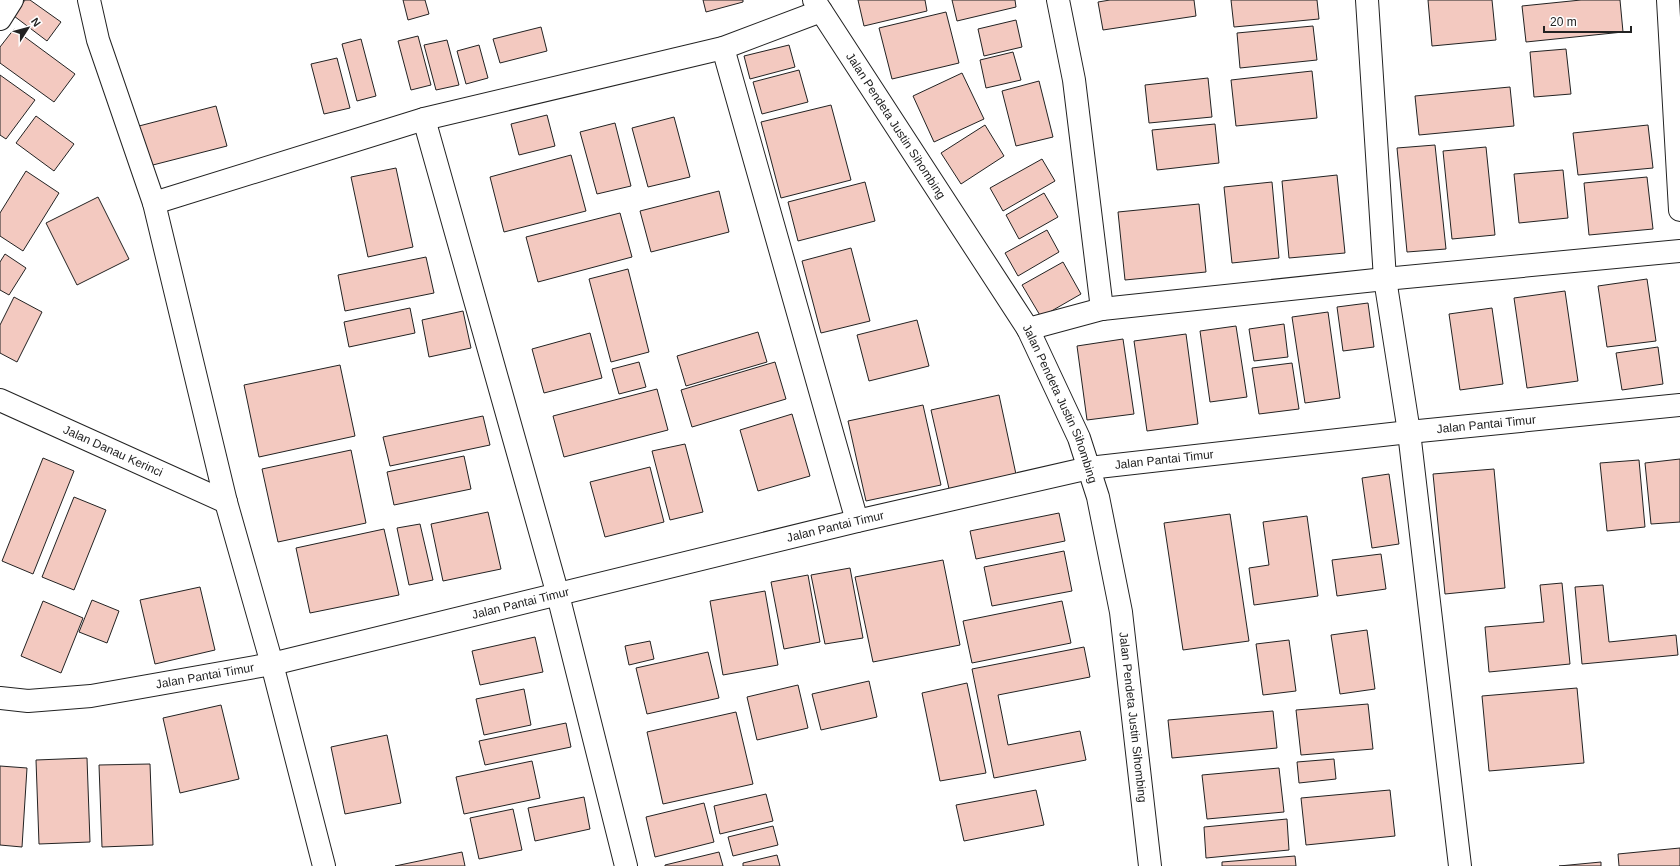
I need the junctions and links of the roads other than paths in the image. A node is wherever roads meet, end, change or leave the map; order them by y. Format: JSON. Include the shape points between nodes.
{"nodes":[{"id":1,"x":12,"y":0,"type":"edge"},
{"id":2,"x":89,"y":0,"type":"edge"},
{"id":3,"x":1058,"y":0,"type":"edge"},
{"id":4,"x":1367,"y":0,"type":"edge"},
{"id":5,"x":1672,"y":3,"type":"edge"},
{"id":6,"x":818,"y":6,"type":"edge"},
{"id":7,"x":0,"y":19,"type":"edge"},
{"id":8,"x":723,"y":48,"type":"junction"},
{"id":9,"x":424,"y":118,"type":"junction"},
{"id":10,"x":154,"y":203,"type":"junction"},
{"id":11,"x":1680,"y":210,"type":"edge"},
{"id":12,"x":1680,"y":251,"type":"edge"},
{"id":13,"x":1385,"y":279,"type":"junction"},
{"id":14,"x":1102,"y":309,"type":"junction"},
{"id":15,"x":1028,"y":329,"type":"junction"},
{"id":16,"x":0,"y":400,"type":"edge"},
{"id":17,"x":1680,"y":405,"type":"edge"},
{"id":18,"x":1409,"y":432,"type":"junction"},
{"id":19,"x":1089,"y":468,"type":"junction"},
{"id":20,"x":226,"y":502,"type":"junction"},
{"id":21,"x":857,"y":521,"type":"junction"},
{"id":22,"x":558,"y":595,"type":"junction"},
{"id":23,"x":272,"y":664,"type":"junction"},
{"id":24,"x":0,"y":698,"type":"edge"},
{"id":25,"x":324,"y":866,"type":"edge"},
{"id":26,"x":626,"y":866,"type":"edge"},
{"id":27,"x":1150,"y":866,"type":"edge"},
{"id":28,"x":1460,"y":866,"type":"edge"}],
"edges":[{"from":1,"to":7,"type":"street"},
{"from":2,"to":10,"type":"street","via":[[98,40]]},
{"from":3,"to":14,"type":"street","via":[[1074,80]]},
{"from":4,"to":13,"type":"street"},
{"from":5,"to":11,"type":"street"},
{"from":6,"to":8,"type":"street"},
{"from":6,"to":15,"type":"street","name":"Jalan Pendeta Justin Sihombing"},
{"from":8,"to":9,"type":"street"},
{"from":8,"to":21,"type":"street"},
{"from":9,"to":10,"type":"street"},
{"from":9,"to":22,"type":"street"},
{"from":10,"to":20,"type":"street"},
{"from":12,"to":13,"type":"street"},
{"from":13,"to":14,"type":"street"},
{"from":13,"to":18,"type":"street"},
{"from":14,"to":15,"type":"street"},
{"from":15,"to":19,"type":"street","name":"Jalan Pendeta Justin Sihombing","via":[[1079,438]]},
{"from":16,"to":20,"type":"street","name":"Jalan Danau Kerinci"},
{"from":17,"to":18,"type":"street","name":"Jalan Pantai Timur"},
{"from":18,"to":19,"type":"street","name":"Jalan Pantai Timur"},
{"from":18,"to":28,"type":"street"},
{"from":19,"to":21,"type":"street","name":"Jalan Pantai Timur"},
{"from":19,"to":27,"type":"street","name":"Jalan Pendeta Justin Sihombing","via":[[1098,497],[1121,612]]},
{"from":20,"to":23,"type":"street"},
{"from":21,"to":22,"type":"street","name":"Jalan Pantai Timur"},
{"from":22,"to":23,"type":"street","name":"Jalan Pantai Timur"},
{"from":22,"to":26,"type":"street"},
{"from":23,"to":24,"type":"street","name":"Jalan Pantai Timur","via":[[91,696],[28,701]]},
{"from":23,"to":25,"type":"street"}]}
